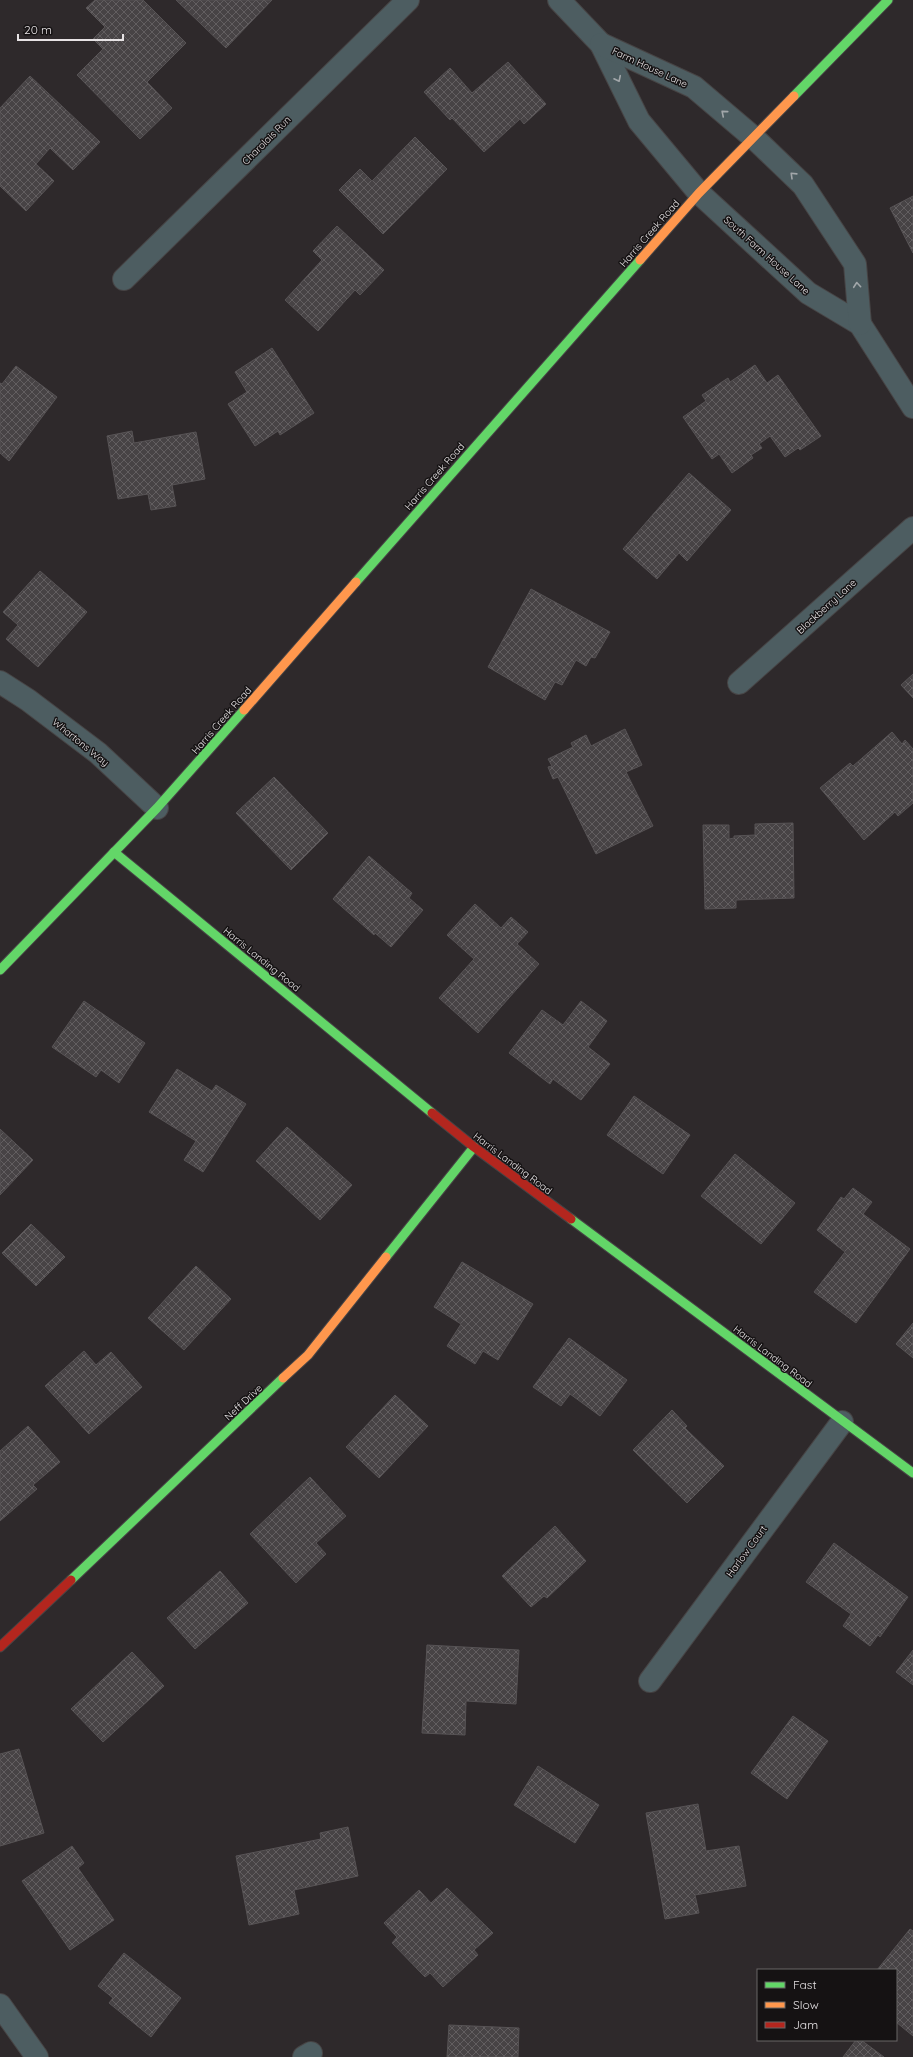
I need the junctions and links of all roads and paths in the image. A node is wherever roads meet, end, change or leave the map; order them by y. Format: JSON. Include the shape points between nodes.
{"nodes":[{"id":1,"x":408,"y":0,"type":"edge"},
{"id":2,"x":559,"y":0,"type":"edge"},
{"id":3,"x":888,"y":0,"type":"edge"},
{"id":4,"x":601,"y":44,"type":"junction"},
{"id":5,"x":754,"y":138,"type":"junction"},
{"id":6,"x":699,"y":193,"type":"junction"},
{"id":7,"x":124,"y":280,"type":"dead end"},
{"id":8,"x":860,"y":324,"type":"junction"},
{"id":9,"x":913,"y":407,"type":"edge"},
{"id":10,"x":913,"y":528,"type":"edge"},
{"id":11,"x":0,"y":682,"type":"edge"},
{"id":12,"x":739,"y":683,"type":"dead end"},
{"id":13,"x":157,"y":808,"type":"junction"},
{"id":14,"x":114,"y":852,"type":"junction"},
{"id":15,"x":0,"y":970,"type":"edge"},
{"id":16,"x":474,"y":1147,"type":"junction"},
{"id":17,"x":842,"y":1422,"type":"junction"},
{"id":18,"x":913,"y":1473,"type":"edge"},
{"id":19,"x":0,"y":1647,"type":"edge"},
{"id":20,"x":650,"y":1681,"type":"dead end"},
{"id":21,"x":0,"y":2005,"type":"edge"},
{"id":22,"x":37,"y":2057,"type":"edge"}],
"edges":[{"from":1,"to":7,"type":"street","name":"Charolais Run"},
{"from":2,"to":4,"type":"street","name":"Farm House Lane"},
{"from":3,"to":5,"type":"street","name":"Harris Creek Road"},
{"from":5,"to":4,"type":"street","name":"Farm House Lane","one_way":true,"via":[[694,88]]},
{"from":4,"to":6,"type":"street","name":"Farm House Lane","one_way":true,"via":[[639,121]]},
{"from":5,"to":6,"type":"street","name":"Harris Creek Road"},
{"from":8,"to":5,"type":"street","name":"South Farm House Lane","one_way":true,"via":[[855,264],[803,185]]},
{"from":6,"to":8,"type":"street","name":"South Farm House Lane","via":[[808,293]]},
{"from":6,"to":13,"type":"street","name":"Harris Creek Road"},
{"from":8,"to":9,"type":"street","name":"South Farm House Lane"},
{"from":10,"to":12,"type":"street","name":"Blackberry Lane"},
{"from":11,"to":13,"type":"street","name":"Whartons Way","via":[[98,753]]},
{"from":13,"to":14,"type":"street","name":"Harris Creek Road"},
{"from":14,"to":15,"type":"street","name":"Harris Creek Road"},
{"from":14,"to":16,"type":"street","name":"Harris Landing Road"},
{"from":16,"to":17,"type":"street","name":"Harris Landing Road"},
{"from":16,"to":19,"type":"street","name":"Neff Drive","via":[[308,1355]]},
{"from":17,"to":18,"type":"street","name":"Harris Landing Road"},
{"from":17,"to":20,"type":"street","name":"Harlow Court"},
{"from":21,"to":22,"type":"street"}]}
